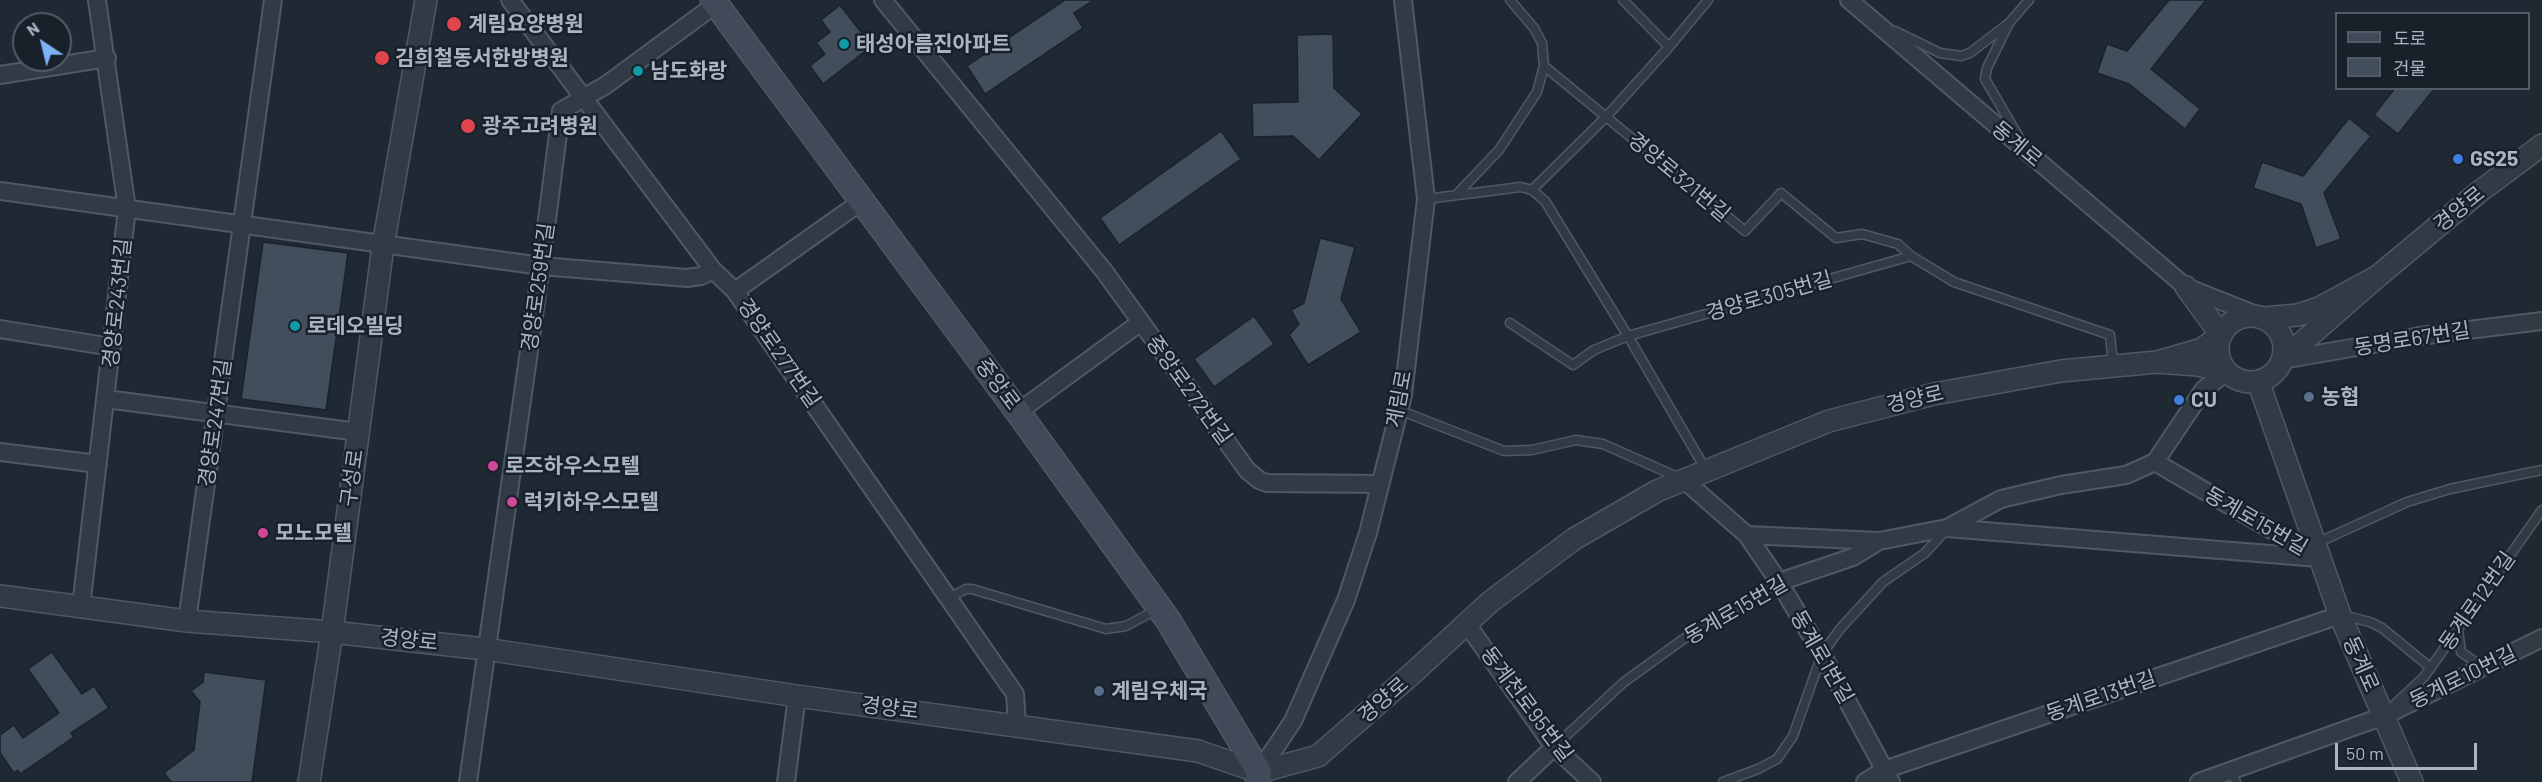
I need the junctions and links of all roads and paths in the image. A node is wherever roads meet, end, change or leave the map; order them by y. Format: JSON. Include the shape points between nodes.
{"nodes":[{"id":1,"x":97,"y":0,"type":"edge"},
{"id":2,"x":273,"y":0,"type":"edge"},
{"id":3,"x":426,"y":0,"type":"edge"},
{"id":4,"x":510,"y":0,"type":"edge"},
{"id":5,"x":883,"y":0,"type":"edge"},
{"id":6,"x":1403,"y":0,"type":"edge"},
{"id":7,"x":1510,"y":0,"type":"edge"},
{"id":8,"x":1623,"y":0,"type":"edge"},
{"id":9,"x":1708,"y":0,"type":"edge"},
{"id":10,"x":1849,"y":0,"type":"edge"},
{"id":11,"x":2029,"y":0,"type":"edge"},
{"id":12,"x":715,"y":2,"type":"edge"},
{"id":13,"x":1874,"y":22,"type":"junction"},
{"id":14,"x":2009,"y":23,"type":"junction"},
{"id":15,"x":1669,"y":47,"type":"junction"},
{"id":16,"x":107,"y":58,"type":"junction"},
{"id":17,"x":1544,"y":66,"type":"junction"},
{"id":18,"x":0,"y":75,"type":"edge"},
{"id":19,"x":585,"y":97,"type":"junction"},
{"id":20,"x":1606,"y":117,"type":"junction"},
{"id":21,"x":2540,"y":150,"type":"edge"},
{"id":22,"x":2030,"y":154,"type":"junction"},
{"id":23,"x":1533,"y":189,"type":"junction"},
{"id":24,"x":0,"y":191,"type":"edge"},
{"id":25,"x":1458,"y":194,"type":"junction"},
{"id":26,"x":1426,"y":198,"type":"junction"},
{"id":27,"x":862,"y":201,"type":"junction"},
{"id":28,"x":127,"y":209,"type":"junction"},
{"id":29,"x":242,"y":225,"type":"junction"},
{"id":30,"x":383,"y":246,"type":"junction"},
{"id":31,"x":1911,"y":256,"type":"junction"},
{"id":32,"x":541,"y":266,"type":"junction"},
{"id":33,"x":713,"y":270,"type":"junction"},
{"id":34,"x":2378,"y":276,"type":"junction"},
{"id":35,"x":2186,"y":287,"type":"junction"},
{"id":36,"x":735,"y":291,"type":"junction"},
{"id":37,"x":2262,"y":317,"type":"junction"},
{"id":38,"x":2542,"y":321,"type":"edge"},
{"id":39,"x":1141,"y":322,"type":"junction"},
{"id":40,"x":1510,"y":323,"type":"dead end"},
{"id":41,"x":0,"y":329,"type":"edge"},
{"id":42,"x":2221,"y":335,"type":"junction"},
{"id":43,"x":1628,"y":336,"type":"junction"},
{"id":44,"x":112,"y":347,"type":"junction"},
{"id":45,"x":2282,"y":360,"type":"junction"},
{"id":46,"x":2157,"y":362,"type":"junction"},
{"id":47,"x":2113,"y":365,"type":"junction"},
{"id":48,"x":2227,"y":372,"type":"junction"},
{"id":49,"x":2258,"y":381,"type":"junction"},
{"id":50,"x":106,"y":399,"type":"junction"},
{"id":51,"x":1399,"y":410,"type":"junction"},
{"id":52,"x":1018,"y":412,"type":"junction"},
{"id":53,"x":216,"y":413,"type":"junction"},
{"id":54,"x":358,"y":432,"type":"junction"},
{"id":55,"x":0,"y":452,"type":"edge"},
{"id":56,"x":2155,"y":462,"type":"junction"},
{"id":57,"x":98,"y":464,"type":"junction"},
{"id":58,"x":1706,"y":470,"type":"junction"},
{"id":59,"x":2542,"y":470,"type":"edge"},
{"id":60,"x":1684,"y":480,"type":"junction"},
{"id":61,"x":1380,"y":484,"type":"junction"},
{"id":62,"x":2542,"y":510,"type":"edge"},
{"id":63,"x":1947,"y":528,"type":"junction"},
{"id":64,"x":1746,"y":535,"type":"junction"},
{"id":65,"x":1879,"y":541,"type":"junction"},
{"id":66,"x":2316,"y":551,"type":"junction"},
{"id":67,"x":1779,"y":582,"type":"junction"},
{"id":68,"x":0,"y":596,"type":"edge"},
{"id":69,"x":949,"y":598,"type":"junction"},
{"id":70,"x":81,"y":607,"type":"junction"},
{"id":71,"x":1160,"y":608,"type":"junction"},
{"id":72,"x":2340,"y":615,"type":"junction"},
{"id":73,"x":187,"y":621,"type":"junction"},
{"id":74,"x":1466,"y":623,"type":"junction"},
{"id":75,"x":2458,"y":629,"type":"junction"},
{"id":76,"x":332,"y":632,"type":"junction"},
{"id":77,"x":2542,"y":638,"type":"edge"},
{"id":78,"x":485,"y":649,"type":"junction"},
{"id":79,"x":1822,"y":654,"type":"junction"},
{"id":80,"x":2482,"y":667,"type":"junction"},
{"id":81,"x":2431,"y":668,"type":"junction"},
{"id":82,"x":797,"y":696,"type":"junction"},
{"id":83,"x":2384,"y":716,"type":"junction"},
{"id":84,"x":1017,"y":724,"type":"junction"},
{"id":85,"x":1554,"y":747,"type":"junction"},
{"id":86,"x":1888,"y":776,"type":"edge"},
{"id":87,"x":2233,"y":776,"type":"edge"},
{"id":88,"x":1259,"y":777,"type":"edge"},
{"id":89,"x":309,"y":782,"type":"edge"},
{"id":90,"x":468,"y":782,"type":"edge"},
{"id":91,"x":786,"y":782,"type":"edge"},
{"id":92,"x":1517,"y":782,"type":"edge"},
{"id":93,"x":1592,"y":782,"type":"edge"},
{"id":94,"x":1723,"y":782,"type":"edge"},
{"id":95,"x":1865,"y":782,"type":"edge"},
{"id":96,"x":2199,"y":782,"type":"edge"},
{"id":97,"x":2412,"y":782,"type":"edge"}],
"edges":[{"from":1,"to":16,"type":"street","name":"경양로243번길"},
{"from":2,"to":29,"type":"street","name":"경양로247번길"},
{"from":3,"to":30,"type":"street","name":"구성로"},
{"from":4,"to":19,"type":"street","name":"경양로277번길"},
{"from":5,"to":39,"type":"street","via":[[1104,271]]},
{"from":6,"to":26,"type":"street","name":"계림로"},
{"from":7,"to":17,"type":"lane","via":[[1542,43]]},
{"from":8,"to":15,"type":"lane"},
{"from":9,"to":15,"type":"lane"},
{"from":10,"to":13,"type":"street","name":"동계로"},
{"from":11,"to":14,"type":"lane"},
{"from":12,"to":19,"type":"street","name":"경양로259번길"},
{"from":12,"to":27,"type":"main road","name":"중앙로"},
{"from":13,"to":14,"type":"lane","via":[[1940,52],[1961,56]]},
{"from":13,"to":22,"type":"street","name":"동계로"},
{"from":14,"to":22,"type":"lane","via":[[1985,79]]},
{"from":15,"to":20,"type":"lane"},
{"from":16,"to":18,"type":"street"},
{"from":16,"to":28,"type":"street","name":"경양로243번길"},
{"from":17,"to":20,"type":"lane","name":"경양로321번길"},
{"from":17,"to":25,"type":"lane","via":[[1537,92],[1518,123]]},
{"from":19,"to":32,"type":"street","name":"경양로259번길","via":[[561,111]]},
{"from":19,"to":33,"type":"street","name":"경양로277번길"},
{"from":20,"to":23,"type":"lane"},
{"from":20,"to":31,"type":"lane","name":"경양로321번길","via":[[1744,231],[1781,193],[1836,238],[1862,234],[1898,244]]},
{"from":21,"to":34,"type":"street","name":"경양로","via":[[2479,192]]},
{"from":22,"to":35,"type":"street","name":"동계로"},
{"from":23,"to":25,"type":"lane"},
{"from":23,"to":43,"type":"lane","via":[[1545,201]]},
{"from":24,"to":28,"type":"street"},
{"from":25,"to":26,"type":"lane"},
{"from":26,"to":51,"type":"street","name":"계림로"},
{"from":27,"to":36,"type":"street"},
{"from":27,"to":52,"type":"main road","name":"중앙로"},
{"from":28,"to":29,"type":"street"},
{"from":28,"to":44,"type":"street","name":"경양로243번길"},
{"from":29,"to":30,"type":"street"},
{"from":29,"to":53,"type":"street","name":"경양로247번길"},
{"from":30,"to":32,"type":"street"},
{"from":30,"to":54,"type":"street","name":"구성로"},
{"from":31,"to":43,"type":"lane","name":"경양로305번길"},
{"from":31,"to":47,"type":"lane","name":"경양로321번길","via":[[1954,282],[2110,335]]},
{"from":32,"to":33,"type":"street","via":[[687,278]]},
{"from":32,"to":78,"type":"street","name":"경양로259번길"},
{"from":33,"to":36,"type":"street","name":"경양로277번길"},
{"from":34,"to":37,"type":"street","name":"경양로","via":[[2319,308],[2298,315]]},
{"from":34,"to":45,"type":"street","name":"경양로"},
{"from":35,"to":37,"type":"street","name":"동계로"},
{"from":35,"to":42,"type":"street"},
{"from":36,"to":69,"type":"street","name":"경양로277번길"},
{"from":37,"to":42,"type":"street","name":"경양로","via":[[2250,315],[2232,321]]},
{"from":37,"to":45,"type":"street","via":[[2272,323],[2283,340]]},
{"from":38,"to":45,"type":"street","name":"동명로67번길","via":[[2421,336]]},
{"from":39,"to":52,"type":"street","name":"중앙로272번길"},
{"from":39,"to":61,"type":"street","name":"중앙로272번길","via":[[1252,475],[1267,483]]},
{"from":40,"to":43,"type":"lane","name":"경양로305번길","via":[[1573,365],[1594,350]]},
{"from":41,"to":44,"type":"street"},
{"from":42,"to":46,"type":"street","name":"경양로","via":[[2202,349]]},
{"from":42,"to":48,"type":"street","via":[[2218,354]]},
{"from":43,"to":58,"type":"lane"},
{"from":44,"to":50,"type":"street","name":"경양로243번길"},
{"from":45,"to":49,"type":"street","name":"경양로","via":[[2273,374]]},
{"from":46,"to":47,"type":"street","name":"경양로"},
{"from":46,"to":48,"type":"street"},
{"from":47,"to":58,"type":"street","name":"경양로","via":[[1934,394],[1829,421]]},
{"from":48,"to":49,"type":"street","via":[[2245,382]]},
{"from":48,"to":56,"type":"street","via":[[2204,389]]},
{"from":49,"to":66,"type":"street","name":"동계로"},
{"from":50,"to":53,"type":"street"},
{"from":50,"to":57,"type":"street","name":"경양로243번길"},
{"from":51,"to":60,"type":"lane","via":[[1504,451],[1532,450],[1576,440],[1603,444]]},
{"from":51,"to":61,"type":"street","name":"계림로"},
{"from":52,"to":71,"type":"main road","name":"중앙로"},
{"from":53,"to":54,"type":"street"},
{"from":53,"to":73,"type":"street","name":"경양로247번길"},
{"from":54,"to":76,"type":"street","name":"구성로"},
{"from":55,"to":57,"type":"street"},
{"from":56,"to":63,"type":"street","name":"동계로15번길","via":[[2126,475],[2001,499]]},
{"from":56,"to":66,"type":"street","name":"동계로15번길"},
{"from":57,"to":70,"type":"street","name":"경양로243번길"},
{"from":58,"to":60,"type":"street","name":"경양로"},
{"from":59,"to":66,"type":"lane","via":[[2407,502]]},
{"from":60,"to":64,"type":"street","name":"동계로1번길"},
{"from":60,"to":74,"type":"street","name":"경양로","via":[[1621,510],[1574,539]]},
{"from":61,"to":88,"type":"street","name":"계림로","via":[[1346,600],[1293,721]]},
{"from":62,"to":75,"type":"lane","name":"동계로12번길"},
{"from":63,"to":65,"type":"street","name":"동계로15번길"},
{"from":63,"to":66,"type":"street","name":"동계로15번길"},
{"from":63,"to":79,"type":"lane","name":"동계로15번길","via":[[1925,553],[1883,582]]},
{"from":64,"to":65,"type":"street"},
{"from":64,"to":67,"type":"street","name":"동계로1번길"},
{"from":65,"to":67,"type":"street","name":"동계로15번길","via":[[1852,557]]},
{"from":66,"to":72,"type":"street","name":"동계로"},
{"from":67,"to":79,"type":"street","name":"동계로1번길"},
{"from":67,"to":85,"type":"lane","name":"동계로15번길","via":[[1696,630],[1641,669]]},
{"from":68,"to":70,"type":"street","name":"경양로"},
{"from":69,"to":71,"type":"lane","via":[[972,589],[1106,628],[1126,626]]},
{"from":69,"to":84,"type":"street","name":"경양로277번길","via":[[1015,694]]},
{"from":70,"to":73,"type":"street","name":"경양로"},
{"from":71,"to":88,"type":"main road","name":"중앙로","via":[[1190,653]]},
{"from":72,"to":81,"type":"lane","via":[[2382,628]]},
{"from":72,"to":83,"type":"street","name":"동계로"},
{"from":72,"to":86,"type":"street","name":"동계로13번길"},
{"from":73,"to":76,"type":"street","name":"경양로"},
{"from":74,"to":85,"type":"street","name":"동계천로95번길"},
{"from":74,"to":88,"type":"street","name":"경양로","via":[[1318,756]]},
{"from":75,"to":80,"type":"lane","via":[[2461,652]]},
{"from":75,"to":81,"type":"lane","name":"동계로12번길"},
{"from":76,"to":78,"type":"street","name":"경양로"},
{"from":76,"to":89,"type":"street","name":"구성로"},
{"from":77,"to":80,"type":"street","name":"동계로10번길"},
{"from":78,"to":82,"type":"street","name":"경양로"},
{"from":78,"to":90,"type":"street","name":"경양로259번길"},
{"from":79,"to":86,"type":"street","name":"동계로1번길"},
{"from":79,"to":94,"type":"lane","via":[[1785,749],[1777,759]]},
{"from":80,"to":83,"type":"street","name":"동계로10번길"},
{"from":81,"to":83,"type":"lane","name":"동계로12번길"},
{"from":82,"to":84,"type":"street","name":"경양로"},
{"from":82,"to":91,"type":"street"},
{"from":83,"to":87,"type":"street","name":"동계로10번길"},
{"from":83,"to":97,"type":"street","name":"동계로"},
{"from":84,"to":88,"type":"street","name":"경양로","via":[[1198,751]]},
{"from":85,"to":92,"type":"street"},
{"from":85,"to":93,"type":"street","name":"동계천로95번길"},
{"from":86,"to":95,"type":"street","name":"동계로13번길"},
{"from":87,"to":96,"type":"street","name":"동계로10번길"}]}
